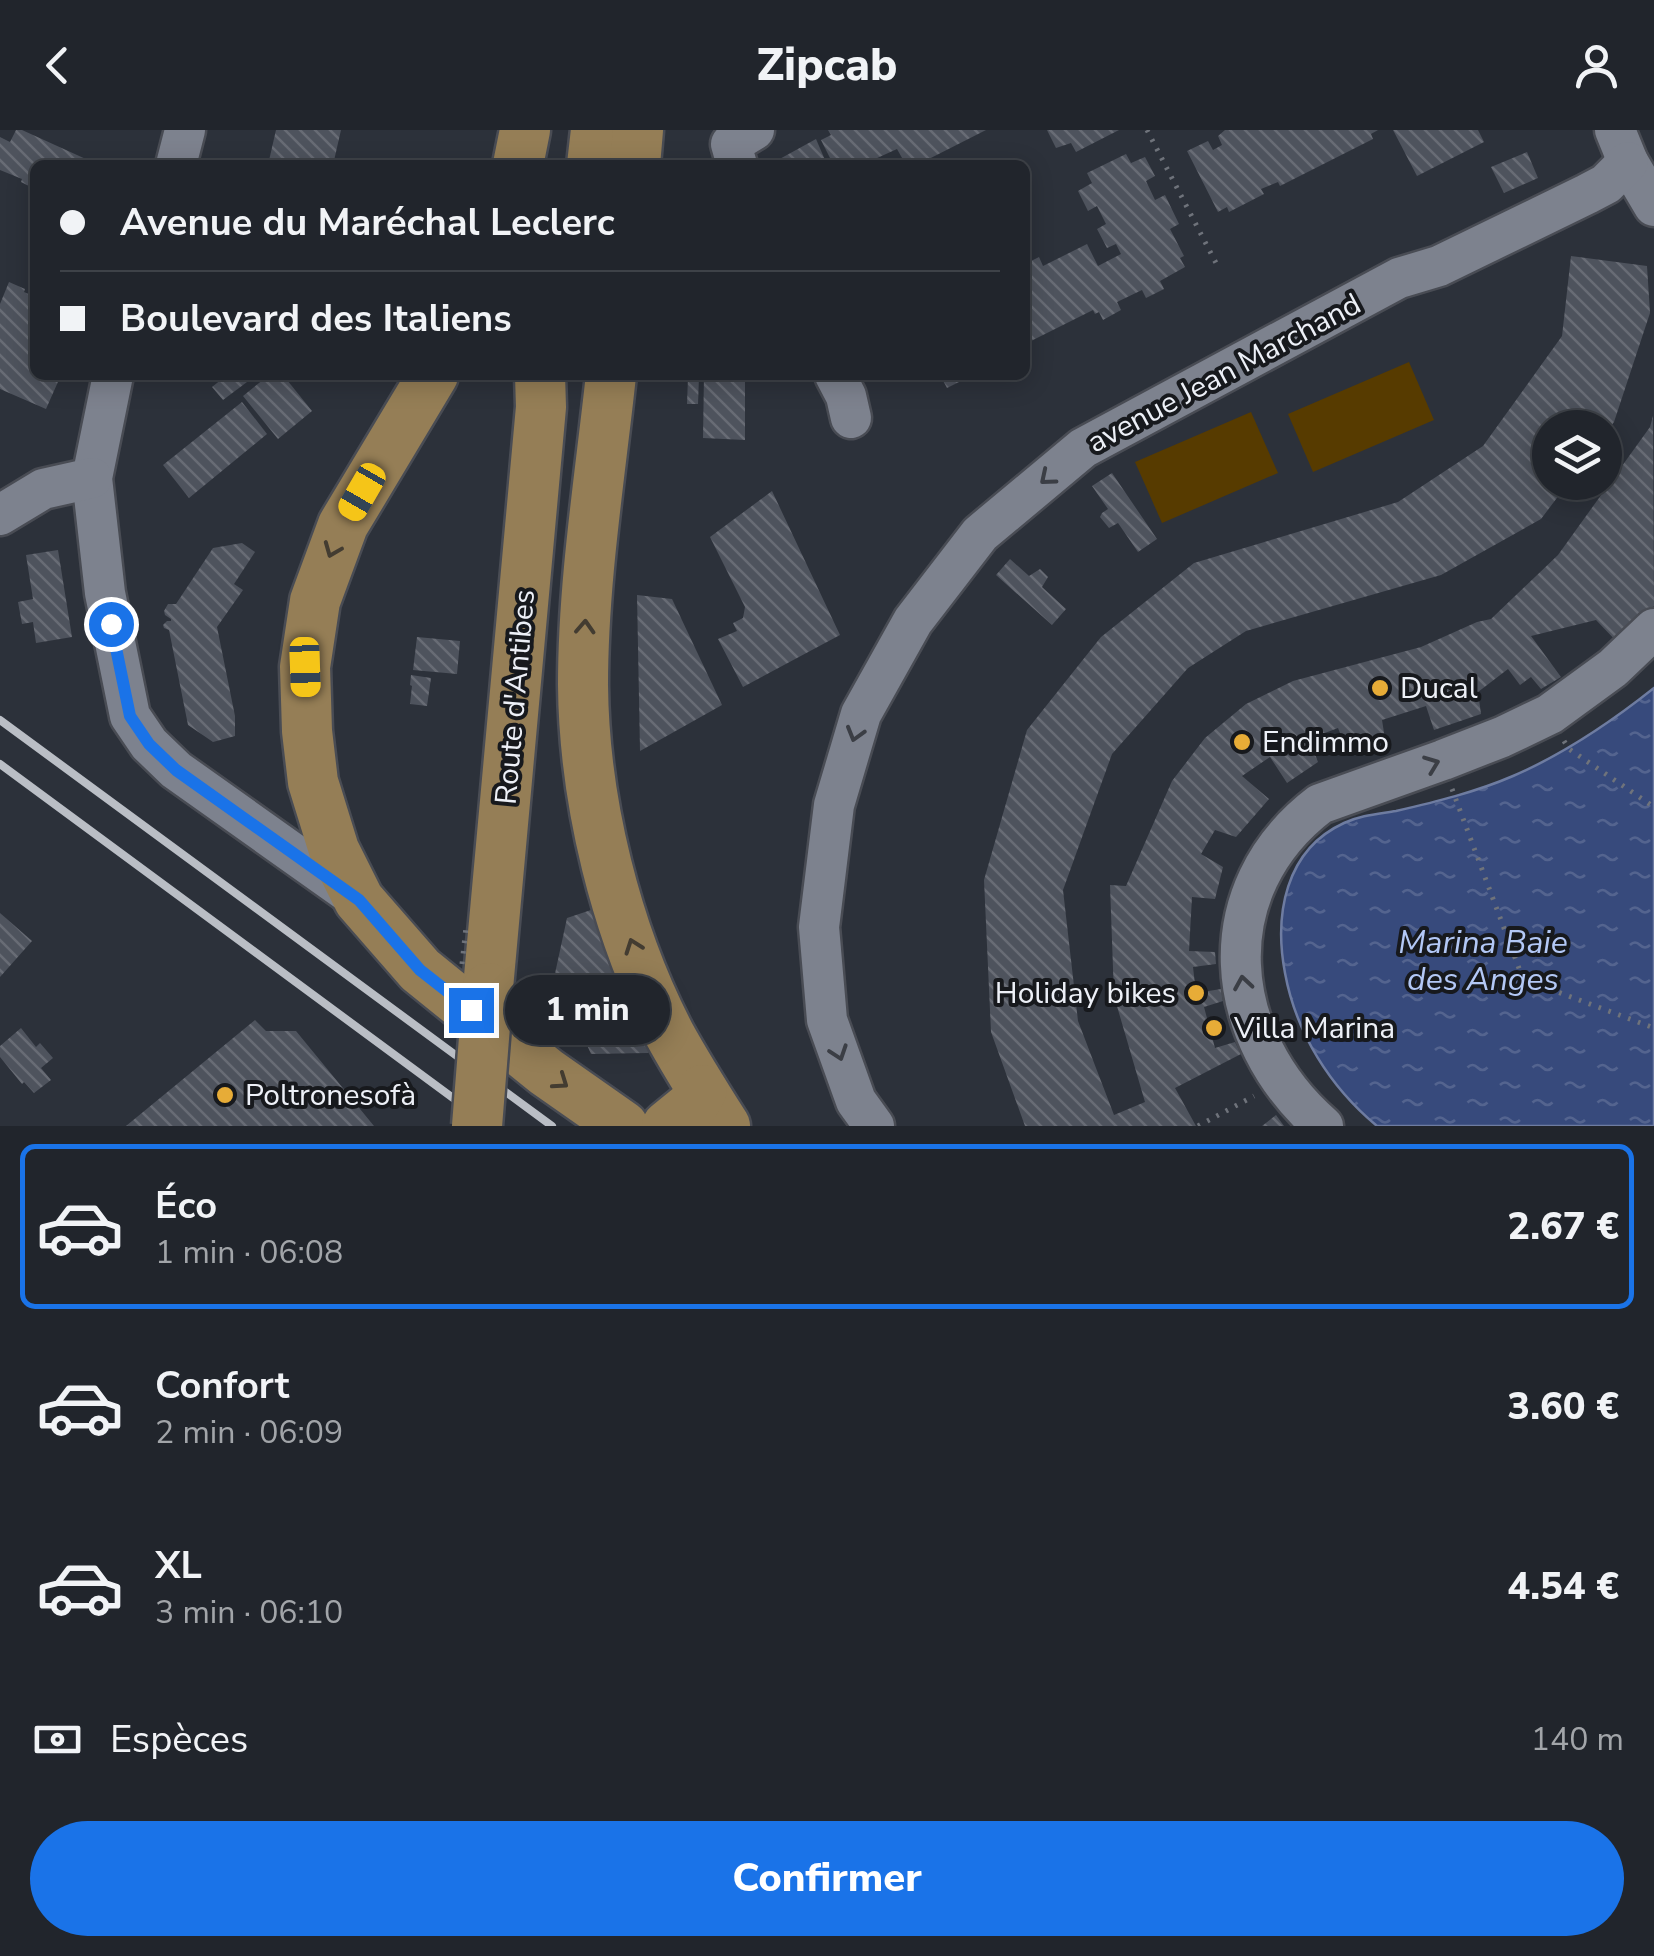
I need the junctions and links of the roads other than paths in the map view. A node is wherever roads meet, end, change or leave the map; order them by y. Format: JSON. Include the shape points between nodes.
{"nodes":[{"id":1,"x":186,"y":130,"type":"edge"},
{"id":2,"x":525,"y":130,"type":"edge"},
{"id":3,"x":554,"y":130,"type":"edge"},
{"id":4,"x":596,"y":130,"type":"edge"},
{"id":5,"x":638,"y":130,"type":"edge"},
{"id":6,"x":754,"y":130,"type":"edge"},
{"id":7,"x":1622,"y":146,"type":"edge"},
{"id":8,"x":177,"y":160,"type":"edge"},
{"id":9,"x":519,"y":160,"type":"edge"},
{"id":10,"x":551,"y":160,"type":"edge"},
{"id":11,"x":593,"y":160,"type":"edge"},
{"id":12,"x":635,"y":160,"type":"edge"},
{"id":13,"x":736,"y":160,"type":"edge"},
{"id":14,"x":1654,"y":206,"type":"edge"},
{"id":15,"x":111,"y":380,"type":"edge"},
{"id":16,"x":430,"y":380,"type":"edge"},
{"id":17,"x":610,"y":380,"type":"edge"},
{"id":18,"x":838,"y":380,"type":"edge"},
{"id":19,"x":544,"y":386,"type":"edge"},
{"id":20,"x":851,"y":418,"type":"dead end"},
{"id":21,"x":92,"y":478,"type":"junction"},
{"id":22,"x":0,"y":515,"type":"edge"},
{"id":23,"x":1654,"y":630,"type":"edge"},
{"id":24,"x":359,"y":900,"type":"junction"},
{"id":25,"x":714,"y":1108,"type":"edge"},
{"id":26,"x":477,"y":1126,"type":"edge"},
{"id":27,"x":624,"y":1126,"type":"edge"},
{"id":28,"x":667,"y":1126,"type":"edge"},
{"id":29,"x":874,"y":1126,"type":"edge"},
{"id":30,"x":1323,"y":1126,"type":"edge"}],
"edges":[{"from":1,"to":8,"type":"street"},
{"from":2,"to":9,"type":"main road"},
{"from":3,"to":10,"type":"main road"},
{"from":4,"to":11,"type":"main road"},
{"from":5,"to":12,"type":"main road"},
{"from":6,"to":13,"type":"street","via":[[732,144]]},
{"from":7,"to":14,"type":"street"},
{"from":7,"to":29,"type":"street","name":"avenue Jean Marchand","one_way":true,"via":[[1606,184],[1439,266],[1399,278],[1082,448],[980,534],[912,621],[855,732],[834,805],[820,927],[827,1020],[856,1101]]},
{"from":15,"to":21,"type":"street"},
{"from":16,"to":24,"type":"main road","one_way":true,"via":[[343,525],[314,600],[305,667],[312,782]]},
{"from":25,"to":17,"type":"main road","one_way":true,"via":[[638,962],[615,896],[586,749],[585,621]]},
{"from":18,"to":20,"type":"street"},
{"from":19,"to":26,"type":"main road","name":"Route d'Antibes","bridge":true},
{"from":21,"to":22,"type":"street","via":[[43,489]]},
{"from":21,"to":24,"type":"street","via":[[105,593],[130,716],[176,770]]},
{"from":30,"to":23,"type":"street","one_way":true,"via":[[1260,1044],[1242,984],[1248,899],[1273,852],[1320,804],[1550,714]]},
{"from":24,"to":27,"type":"main road","one_way":true,"via":[[420,970]]},
{"from":25,"to":28,"type":"main road","via":[[694,1104]]}]}
